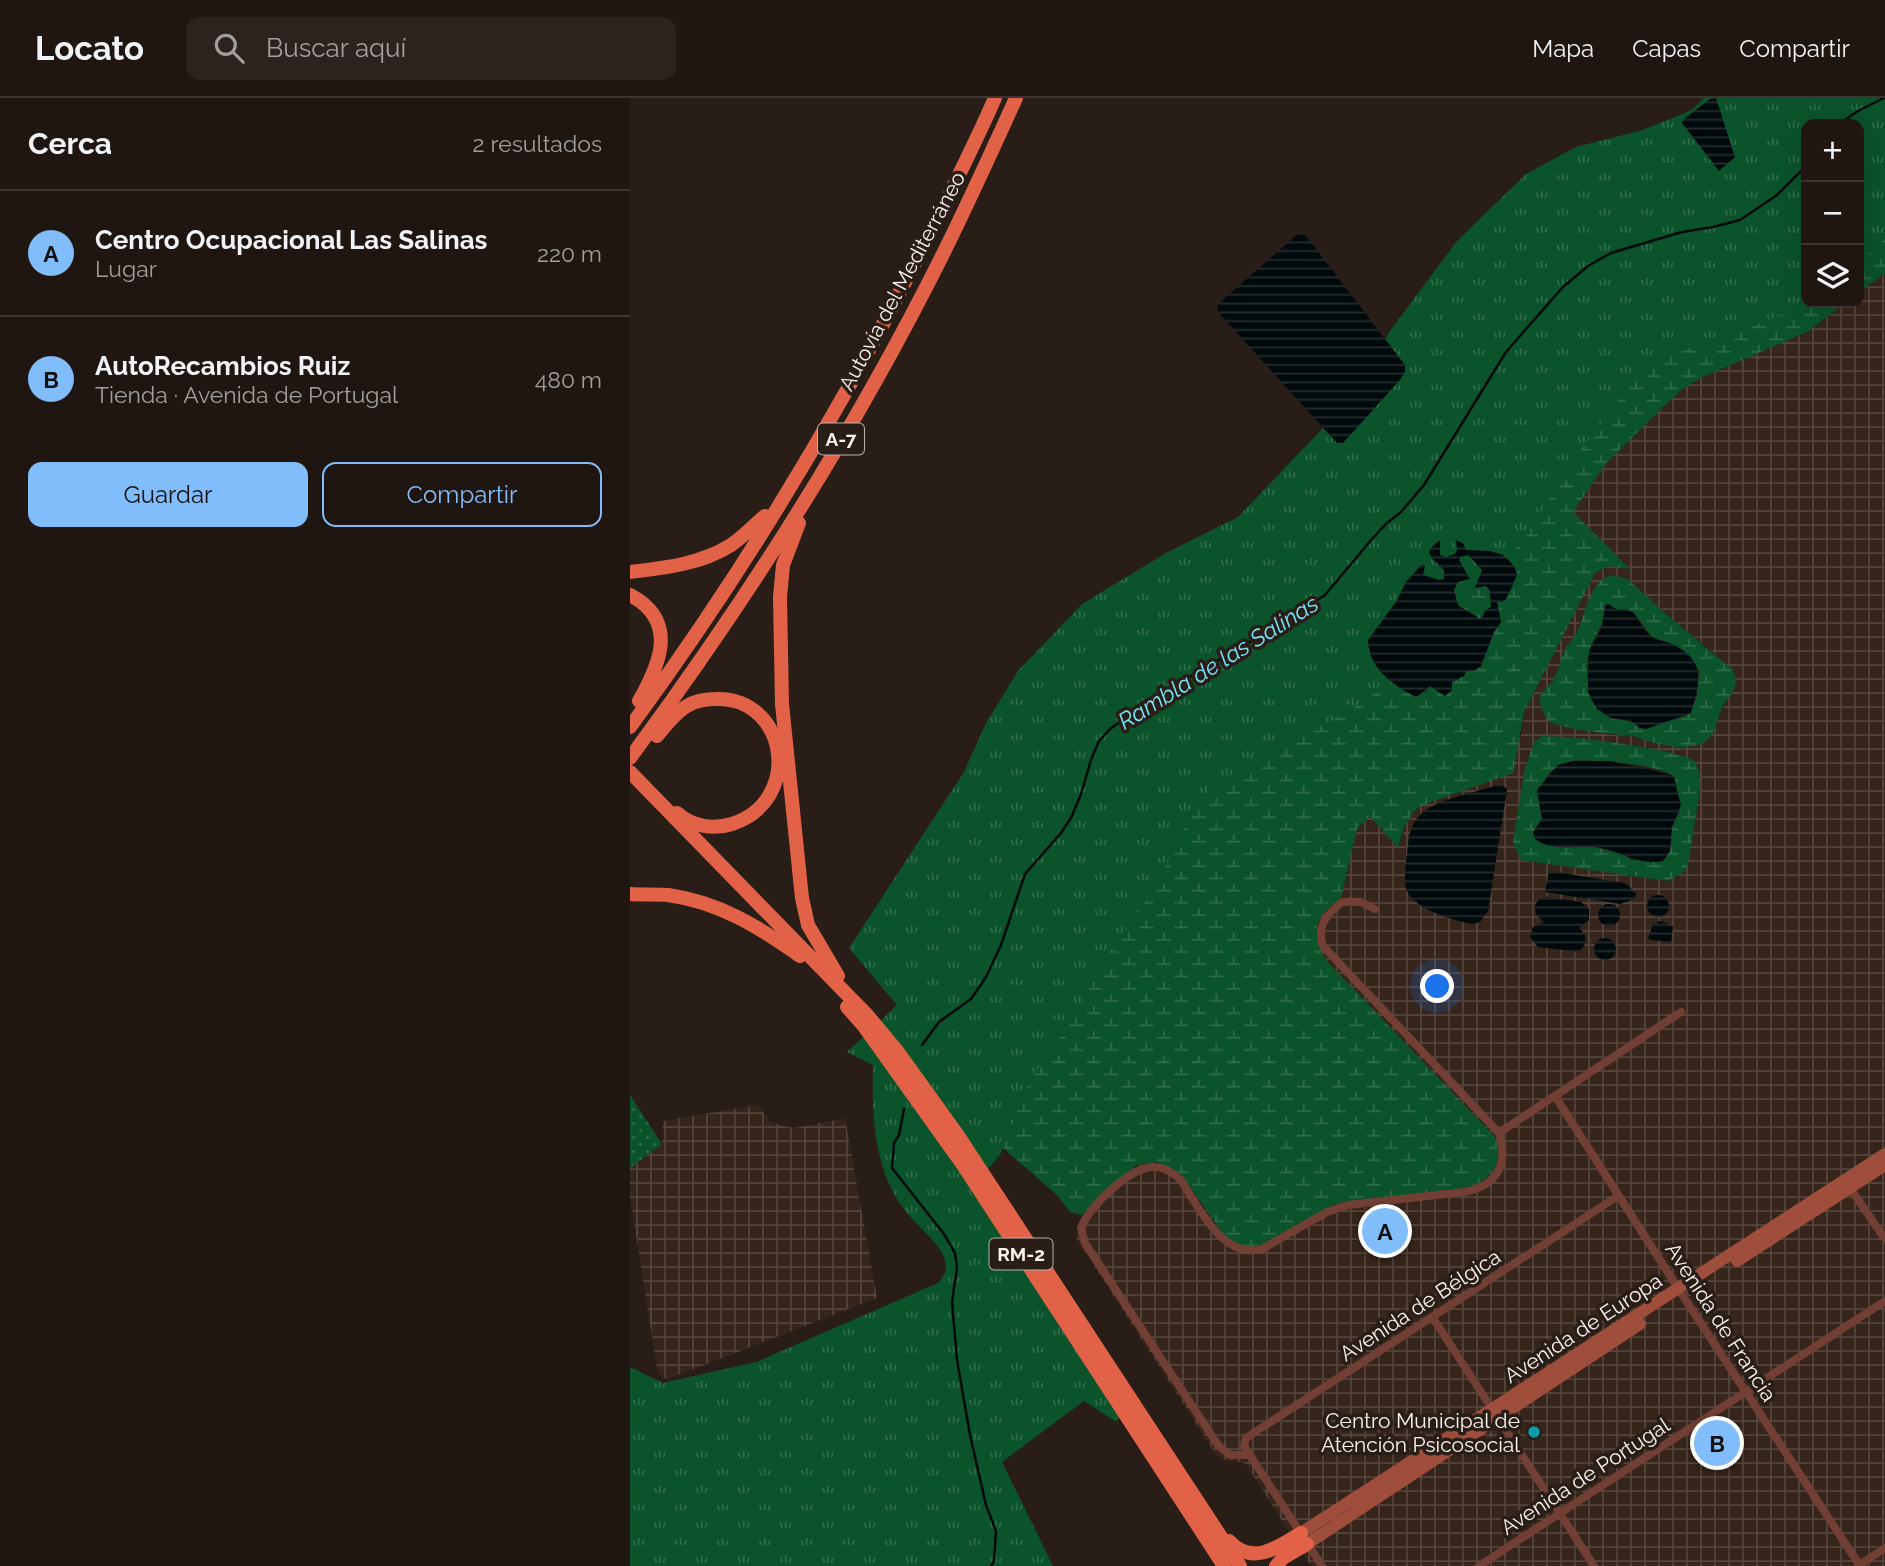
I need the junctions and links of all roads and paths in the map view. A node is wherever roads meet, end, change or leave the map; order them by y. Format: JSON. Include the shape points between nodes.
{"nodes":[{"id":1,"x":995,"y":98,"type":"edge"},
{"id":2,"x":1016,"y":98,"type":"edge"},
{"id":3,"x":902,"y":288,"type":"junction"},
{"id":4,"x":809,"y":494,"type":"junction"},
{"id":5,"x":765,"y":516,"type":"junction"},
{"id":6,"x":630,"y":572,"type":"edge"},
{"id":7,"x":630,"y":595,"type":"edge"},
{"id":8,"x":633,"y":712,"type":"edge"},
{"id":9,"x":630,"y":727,"type":"edge"},
{"id":10,"x":630,"y":758,"type":"edge"},
{"id":11,"x":630,"y":770,"type":"edge"},
{"id":12,"x":639,"y":789,"type":"edge"},
{"id":13,"x":630,"y":894,"type":"edge"},
{"id":14,"x":1375,"y":909,"type":"dead end"},
{"id":15,"x":800,"y":956,"type":"junction"},
{"id":16,"x":1681,"y":1012,"type":"dead end"},
{"id":17,"x":868,"y":1016,"type":"junction"},
{"id":18,"x":1555,"y":1096,"type":"junction"},
{"id":19,"x":1499,"y":1133,"type":"junction"},
{"id":20,"x":1885,"y":1154,"type":"edge"},
{"id":21,"x":1885,"y":1165,"type":"edge"},
{"id":22,"x":1848,"y":1183,"type":"junction"},
{"id":23,"x":1618,"y":1196,"type":"junction"},
{"id":24,"x":1885,"y":1239,"type":"edge"},
{"id":25,"x":1681,"y":1293,"type":"junction"},
{"id":26,"x":1885,"y":1301,"type":"edge"},
{"id":27,"x":1433,"y":1318,"type":"junction"},
{"id":28,"x":1747,"y":1391,"type":"junction"},
{"id":29,"x":1495,"y":1414,"type":"junction"},
{"id":30,"x":1250,"y":1455,"type":"junction"},
{"id":31,"x":1560,"y":1514,"type":"junction"},
{"id":32,"x":1209,"y":1520,"type":"junction"},
{"id":33,"x":1304,"y":1538,"type":"junction"},
{"id":34,"x":1885,"y":1548,"type":"edge"},
{"id":35,"x":1224,"y":1566,"type":"edge"},
{"id":36,"x":1240,"y":1566,"type":"edge"},
{"id":37,"x":1276,"y":1566,"type":"edge"},
{"id":38,"x":1322,"y":1566,"type":"edge"},
{"id":39,"x":1479,"y":1566,"type":"edge"},
{"id":40,"x":1594,"y":1566,"type":"edge"},
{"id":41,"x":1859,"y":1566,"type":"edge"}],
"edges":[{"from":1,"to":3,"type":"highway","name":"Autovía del Mediterráneo","number":"A-7"},
{"from":2,"to":4,"type":"highway","name":"Autovía del Mediterráneo","number":"A-7","via":[[941,258]]},
{"from":3,"to":5,"type":"highway"},
{"from":3,"to":9,"type":"highway","name":"Autovía del Mediterráneo","number":"A-7","via":[[796,481]]},
{"from":4,"to":10,"type":"highway","name":"Autovía del Mediterráneo","number":"A-7","via":[[768,561]]},
{"from":4,"to":17,"type":"highway","via":[[783,565],[780,597],[782,704],[802,898],[808,925]]},
{"from":5,"to":6,"type":"highway","via":[[718,552],[668,568]]},
{"from":5,"to":8,"type":"highway"},
{"from":7,"to":8,"type":"highway","via":[[655,618],[662,653]]},
{"from":11,"to":12,"type":"highway","number":"RM-2"},
{"from":11,"to":12,"type":"highway","via":[[674,716],[689,704],[708,699],[747,706],[776,740],[780,759],[776,783],[765,803],[748,818],[724,826],[704,826],[683,819]]},
{"from":12,"to":15,"type":"highway","number":"RM-2"},
{"from":12,"to":17,"type":"highway","number":"RM-2"},
{"from":13,"to":15,"type":"highway","via":[[668,895],[712,905]]},
{"from":14,"to":19,"type":"street","via":[[1361,902],[1342,902],[1325,917],[1323,946]]},
{"from":15,"to":35,"type":"highway","number":"RM-2","via":[[863,1025],[963,1165]]},
{"from":16,"to":18,"type":"street"},
{"from":17,"to":32,"type":"highway","number":"RM-2","via":[[957,1134]]},
{"from":18,"to":19,"type":"street"},
{"from":18,"to":23,"type":"street","name":"Avenida de Francia"},
{"from":19,"to":30,"type":"street","via":[[1503,1146],[1500,1166],[1486,1185],[1464,1192],[1348,1205],[1252,1252],[1238,1250],[1222,1239],[1180,1179],[1162,1168],[1135,1172],[1091,1210],[1081,1228],[1085,1243],[1218,1445],[1230,1455]]},
{"from":20,"to":22,"type":"street","name":"Avenida de Europa"},
{"from":21,"to":22,"type":"street","name":"Avenida de Europa"},
{"from":22,"to":24,"type":"street"},
{"from":22,"to":25,"type":"street","name":"Avenida de Europa"},
{"from":23,"to":25,"type":"street","name":"Avenida de Francia"},
{"from":23,"to":27,"type":"street","name":"Avenida de Bélgica"},
{"from":25,"to":28,"type":"street","name":"Avenida de Francia"},
{"from":25,"to":29,"type":"street","name":"Avenida de Europa"},
{"from":26,"to":28,"type":"street","name":"Avenida de Portugal"},
{"from":27,"to":29,"type":"street"},
{"from":27,"to":30,"type":"street","name":"Avenida de Bélgica","via":[[1246,1438],[1244,1446]]},
{"from":28,"to":31,"type":"street","name":"Avenida de Portugal"},
{"from":28,"to":41,"type":"street","name":"Avenida de Francia"},
{"from":29,"to":31,"type":"street"},
{"from":29,"to":33,"type":"street","name":"Avenida de Europa"},
{"from":30,"to":33,"type":"street"},
{"from":31,"to":39,"type":"street","name":"Avenida de Portugal"},
{"from":31,"to":40,"type":"street"},
{"from":32,"to":33,"type":"highway","via":[[1217,1523],[1241,1553],[1253,1556]]},
{"from":32,"to":36,"type":"highway","number":"RM-2"},
{"from":33,"to":37,"type":"highway"},
{"from":33,"to":38,"type":"street"},
{"from":34,"to":41,"type":"street"}]}
